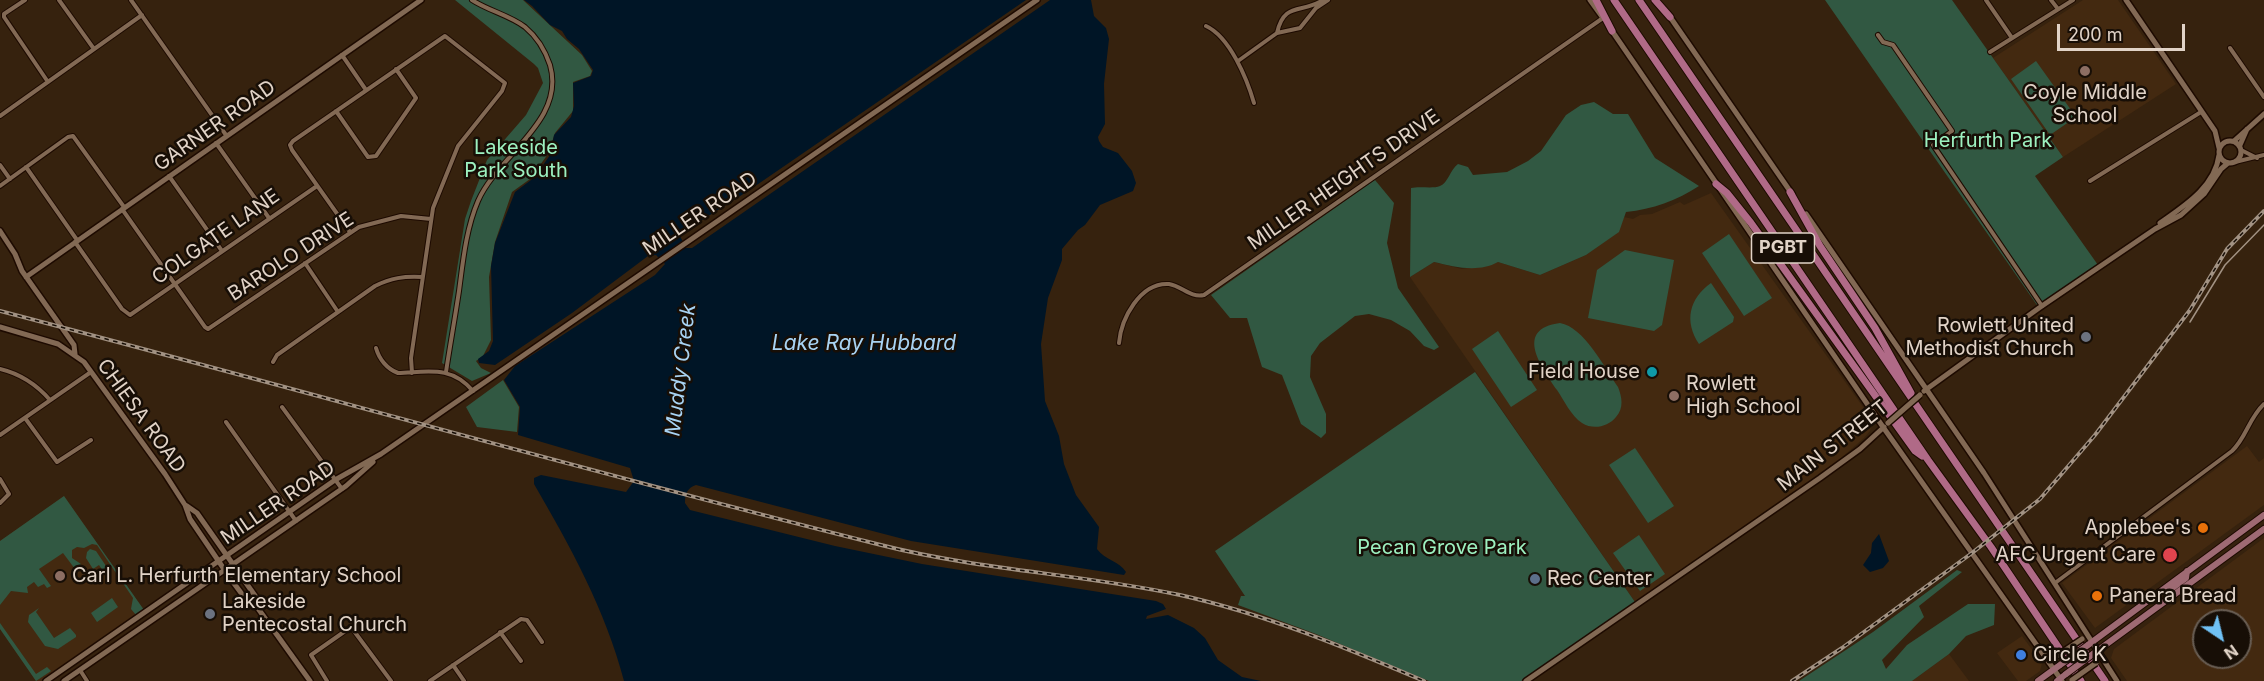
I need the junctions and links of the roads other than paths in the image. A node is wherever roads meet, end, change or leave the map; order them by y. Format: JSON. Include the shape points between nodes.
{"nodes":[{"id":1,"x":26,"y":0,"type":"edge"},
{"id":2,"x":59,"y":0,"type":"edge"},
{"id":3,"x":131,"y":0,"type":"edge"},
{"id":4,"x":421,"y":0,"type":"edge"},
{"id":5,"x":472,"y":0,"type":"edge"},
{"id":6,"x":1037,"y":0,"type":"edge"},
{"id":7,"x":1326,"y":0,"type":"edge"},
{"id":8,"x":1590,"y":0,"type":"edge"},
{"id":9,"x":1596,"y":0,"type":"edge"},
{"id":10,"x":1614,"y":0,"type":"edge"},
{"id":11,"x":1639,"y":0,"type":"edge"},
{"id":12,"x":1657,"y":0,"type":"edge"},
{"id":13,"x":1986,"y":0,"type":"edge"},
{"id":14,"x":2052,"y":0,"type":"edge"},
{"id":15,"x":2073,"y":0,"type":"edge"},
{"id":16,"x":2126,"y":0,"type":"edge"},
{"id":17,"x":2058,"y":9,"type":"junction"},
{"id":18,"x":142,"y":15,"type":"junction"},
{"id":19,"x":1670,"y":17,"type":"joint"},
{"id":20,"x":1603,"y":18,"type":"junction"},
{"id":21,"x":1206,"y":26,"type":"dead end"},
{"id":22,"x":1612,"y":31,"type":"junction"},
{"id":23,"x":1277,"y":33,"type":"junction"},
{"id":24,"x":1878,"y":35,"type":"dead end"},
{"id":25,"x":2012,"y":38,"type":"junction"},
{"id":26,"x":2230,"y":48,"type":"dead end"},
{"id":27,"x":94,"y":49,"type":"junction"},
{"id":28,"x":1990,"y":52,"type":"dead end"},
{"id":29,"x":341,"y":55,"type":"junction"},
{"id":30,"x":1238,"y":61,"type":"junction"},
{"id":31,"x":396,"y":69,"type":"junction"},
{"id":32,"x":48,"y":82,"type":"junction"},
{"id":33,"x":366,"y":90,"type":"junction"},
{"id":34,"x":2264,"y":97,"type":"edge"},
{"id":35,"x":1254,"y":103,"type":"dead end"},
{"id":36,"x":336,"y":111,"type":"junction"},
{"id":37,"x":2201,"y":112,"type":"junction"},
{"id":38,"x":1,"y":113,"type":"edge"},
{"id":39,"x":2264,"y":114,"type":"edge"},
{"id":40,"x":2211,"y":126,"type":"junction"},
{"id":41,"x":2250,"y":126,"type":"junction"},
{"id":42,"x":226,"y":135,"type":"junction"},
{"id":43,"x":2231,"y":141,"type":"junction"},
{"id":44,"x":216,"y":143,"type":"junction"},
{"id":45,"x":2219,"y":148,"type":"junction"},
{"id":46,"x":2241,"y":148,"type":"junction"},
{"id":47,"x":2219,"y":155,"type":"junction"},
{"id":48,"x":2264,"y":155,"type":"edge"},
{"id":49,"x":2257,"y":158,"type":"junction"},
{"id":50,"x":2235,"y":162,"type":"junction"},
{"id":51,"x":2228,"y":163,"type":"junction"},
{"id":52,"x":0,"y":165,"type":"edge"},
{"id":53,"x":26,"y":167,"type":"junction"},
{"id":54,"x":169,"y":176,"type":"junction"},
{"id":55,"x":10,"y":179,"type":"junction"},
{"id":56,"x":2090,"y":182,"type":"dead end"},
{"id":57,"x":1716,"y":184,"type":"junction"},
{"id":58,"x":0,"y":186,"type":"edge"},
{"id":59,"x":317,"y":186,"type":"junction"},
{"id":60,"x":1790,"y":192,"type":"junction"},
{"id":61,"x":123,"y":208,"type":"junction"},
{"id":62,"x":269,"y":218,"type":"junction"},
{"id":63,"x":431,"y":219,"type":"junction"},
{"id":64,"x":2155,"y":229,"type":"junction"},
{"id":65,"x":0,"y":231,"type":"edge"},
{"id":66,"x":350,"y":232,"type":"junction"},
{"id":67,"x":76,"y":241,"type":"junction"},
{"id":68,"x":222,"y":251,"type":"junction"},
{"id":69,"x":305,"y":263,"type":"junction"},
{"id":70,"x":26,"y":277,"type":"junction"},
{"id":71,"x":422,"y":277,"type":"junction"},
{"id":72,"x":175,"y":284,"type":"junction"},
{"id":73,"x":2042,"y":306,"type":"junction"},
{"id":74,"x":338,"y":312,"type":"junction"},
{"id":75,"x":0,"y":327,"type":"edge"},
{"id":76,"x":1119,"y":343,"type":"dead end"},
{"id":77,"x":376,"y":348,"type":"dead end"},
{"id":78,"x":75,"y":354,"type":"junction"},
{"id":79,"x":273,"y":362,"type":"dead end"},
{"id":80,"x":0,"y":369,"type":"edge"},
{"id":81,"x":92,"y":371,"type":"junction"},
{"id":82,"x":446,"y":372,"type":"junction"},
{"id":83,"x":412,"y":373,"type":"junction"},
{"id":84,"x":473,"y":391,"type":"junction"},
{"id":85,"x":1922,"y":392,"type":"junction"},
{"id":86,"x":1912,"y":399,"type":"junction"},
{"id":87,"x":50,"y":400,"type":"junction"},
{"id":88,"x":2264,"y":404,"type":"edge"},
{"id":89,"x":282,"y":407,"type":"dead end"},
{"id":90,"x":25,"y":418,"type":"junction"},
{"id":91,"x":226,"y":422,"type":"dead end"},
{"id":92,"x":1886,"y":425,"type":"junction"},
{"id":93,"x":0,"y":435,"type":"edge"},
{"id":94,"x":91,"y":440,"type":"dead end"},
{"id":95,"x":381,"y":454,"type":"junction"},
{"id":96,"x":1928,"y":460,"type":"junction"},
{"id":97,"x":0,"y":479,"type":"edge"},
{"id":98,"x":335,"y":480,"type":"junction"},
{"id":99,"x":342,"y":489,"type":"junction"},
{"id":100,"x":0,"y":503,"type":"edge"},
{"id":101,"x":185,"y":505,"type":"junction"},
{"id":102,"x":290,"y":512,"type":"junction"},
{"id":103,"x":2264,"y":515,"type":"edge"},
{"id":104,"x":296,"y":521,"type":"junction"},
{"id":105,"x":2264,"y":529,"type":"edge"},
{"id":106,"x":2236,"y":536,"type":"junction"},
{"id":107,"x":2242,"y":544,"type":"junction"},
{"id":108,"x":227,"y":556,"type":"junction"},
{"id":109,"x":219,"y":562,"type":"junction"},
{"id":110,"x":232,"y":565,"type":"junction"},
{"id":111,"x":225,"y":570,"type":"junction"},
{"id":112,"x":2187,"y":571,"type":"junction"},
{"id":113,"x":2054,"y":584,"type":"junction"},
{"id":114,"x":2168,"y":599,"type":"junction"},
{"id":115,"x":257,"y":607,"type":"junction"},
{"id":116,"x":2084,"y":631,"type":"junction"},
{"id":117,"x":500,"y":632,"type":"junction"},
{"id":118,"x":542,"y":642,"type":"dead end"},
{"id":119,"x":2090,"y":644,"type":"junction"},
{"id":120,"x":2041,"y":651,"type":"junction"},
{"id":121,"x":2095,"y":652,"type":"junction"},
{"id":122,"x":521,"y":661,"type":"dead end"},
{"id":123,"x":453,"y":665,"type":"junction"},
{"id":124,"x":2057,"y":667,"type":"junction"},
{"id":125,"x":80,"y":670,"type":"junction"},
{"id":126,"x":2112,"y":673,"type":"junction"},
{"id":127,"x":2061,"y":679,"type":"edge"},
{"id":128,"x":46,"y":681,"type":"edge"},
{"id":129,"x":64,"y":681,"type":"edge"},
{"id":130,"x":87,"y":681,"type":"edge"},
{"id":131,"x":310,"y":681,"type":"edge"},
{"id":132,"x":327,"y":681,"type":"edge"},
{"id":133,"x":391,"y":681,"type":"edge"},
{"id":134,"x":430,"y":681,"type":"edge"},
{"id":135,"x":464,"y":681,"type":"edge"},
{"id":136,"x":1526,"y":681,"type":"edge"},
{"id":137,"x":2038,"y":681,"type":"edge"},
{"id":138,"x":2072,"y":681,"type":"edge"},
{"id":139,"x":2080,"y":681,"type":"edge"},
{"id":140,"x":2105,"y":681,"type":"edge"},
{"id":141,"x":2117,"y":681,"type":"edge"}],
"edges":[{"from":1,"to":32,"type":"street","via":[[4,17]]},
{"from":2,"to":27,"type":"street"},
{"from":3,"to":18,"type":"street"},
{"from":4,"to":29,"type":"main road","name":"GARNER ROAD"},
{"from":5,"to":82,"type":"street","via":[[530,32],[546,56],[552,88],[542,118],[495,172],[477,203],[468,232]]},
{"from":6,"to":84,"type":"main road","name":"MILLER ROAD"},
{"from":7,"to":23,"type":"street","via":[[1300,28]]},
{"from":7,"to":23,"type":"street","via":[[1287,12]]},
{"from":8,"to":20,"type":"main road"},
{"from":9,"to":22,"type":"highway"},
{"from":10,"to":96,"type":"highway","number":"PGBT"},
{"from":11,"to":86,"type":"highway","number":"PGBT"},
{"from":12,"to":19,"type":"highway"},
{"from":13,"to":25,"type":"street"},
{"from":14,"to":17,"type":"street"},
{"from":15,"to":17,"type":"street"},
{"from":16,"to":37,"type":"main road"},
{"from":17,"to":25,"type":"street"},
{"from":18,"to":27,"type":"street"},
{"from":18,"to":42,"type":"street"},
{"from":19,"to":60,"type":"main road"},
{"from":20,"to":22,"type":"main road"},
{"from":20,"to":76,"type":"street","name":"MILLER HEIGHTS DRIVE","via":[[1204,295],[1192,295],[1169,284],[1156,285],[1144,292],[1129,311]]},
{"from":21,"to":30,"type":"street"},
{"from":22,"to":57,"type":"main road"},
{"from":23,"to":30,"type":"street"},
{"from":24,"to":73,"type":"street","via":[[1883,42],[1893,45],[1952,131],[1933,145]]},
{"from":25,"to":28,"type":"street"},
{"from":26,"to":34,"type":"street"},
{"from":27,"to":32,"type":"street"},
{"from":29,"to":33,"type":"street"},
{"from":29,"to":42,"type":"main road","name":"GARNER ROAD"},
{"from":30,"to":35,"type":"street"},
{"from":31,"to":33,"type":"street"},
{"from":31,"to":36,"type":"street","via":[[416,98],[375,156],[368,156]]},
{"from":31,"to":63,"type":"street","via":[[446,36],[505,83],[458,146]]},
{"from":32,"to":38,"type":"street"},
{"from":33,"to":36,"type":"street"},
{"from":36,"to":59,"type":"street","via":[[290,145]]},
{"from":37,"to":40,"type":"main road"},
{"from":37,"to":56,"type":"street"},
{"from":39,"to":41,"type":"main road"},
{"from":40,"to":43,"type":"main road"},
{"from":40,"to":45,"type":"main road","name":"MAIN STREET"},
{"from":41,"to":43,"type":"main road"},
{"from":41,"to":46,"type":"main road"},
{"from":42,"to":44,"type":"main road","name":"GARNER ROAD"},
{"from":43,"to":45,"type":"main road"},
{"from":43,"to":46,"type":"main road"},
{"from":44,"to":54,"type":"main road","name":"GARNER ROAD"},
{"from":44,"to":62,"type":"street"},
{"from":45,"to":47,"type":"main road","name":"MAIN STREET"},
{"from":46,"to":49,"type":"street"},
{"from":46,"to":50,"type":"main road"},
{"from":47,"to":51,"type":"main road"},
{"from":47,"to":64,"type":"main road","name":"MAIN STREET","via":[[2217,167],[2203,188]]},
{"from":48,"to":49,"type":"street"},
{"from":49,"to":50,"type":"street"},
{"from":50,"to":51,"type":"main road"},
{"from":51,"to":64,"type":"main road","name":"MAIN STREET","via":[[2197,202]]},
{"from":52,"to":55,"type":"street"},
{"from":53,"to":55,"type":"street"},
{"from":53,"to":61,"type":"street","via":[[70,136],[75,138]]},
{"from":53,"to":67,"type":"street"},
{"from":54,"to":61,"type":"main road","name":"GARNER ROAD"},
{"from":54,"to":68,"type":"street"},
{"from":55,"to":58,"type":"street"},
{"from":57,"to":92,"type":"main road"},
{"from":57,"to":96,"type":"highway","via":[[1750,223],[1915,451]]},
{"from":59,"to":62,"type":"street","name":"COLGATE LANE"},
{"from":59,"to":66,"type":"street"},
{"from":60,"to":85,"type":"main road"},
{"from":60,"to":86,"type":"highway","via":[[1820,246],[1881,338]]},
{"from":61,"to":67,"type":"main road","name":"GARNER ROAD"},
{"from":61,"to":72,"type":"street"},
{"from":62,"to":68,"type":"street","name":"COLGATE LANE"},
{"from":63,"to":66,"type":"street","name":"BAROLO DRIVE","via":[[401,216],[359,226]]},
{"from":63,"to":71,"type":"street"},
{"from":64,"to":73,"type":"main road","name":"MAIN STREET"},
{"from":65,"to":70,"type":"main road"},
{"from":66,"to":69,"type":"street","name":"BAROLO DRIVE"},
{"from":67,"to":70,"type":"main road","name":"GARNER ROAD"},
{"from":67,"to":72,"type":"street","name":"COLGATE LANE","via":[[128,314]]},
{"from":68,"to":72,"type":"street","name":"COLGATE LANE"},
{"from":69,"to":72,"type":"street","name":"BAROLO DRIVE","via":[[208,329]]},
{"from":69,"to":74,"type":"street"},
{"from":70,"to":78,"type":"main road","via":[[64,329]]},
{"from":71,"to":74,"type":"street","via":[[388,279]]},
{"from":71,"to":83,"type":"street"},
{"from":73,"to":85,"type":"main road","name":"MAIN STREET"},
{"from":74,"to":79,"type":"street","via":[[277,355]]},
{"from":75,"to":78,"type":"main road","name":"CHIESA ROAD","via":[[49,341]]},
{"from":77,"to":83,"type":"street","via":[[391,371]]},
{"from":78,"to":81,"type":"main road","name":"CHIESA ROAD"},
{"from":80,"to":87,"type":"street","via":[[24,377]]},
{"from":81,"to":87,"type":"street"},
{"from":81,"to":101,"type":"main road","name":"CHIESA ROAD"},
{"from":82,"to":83,"type":"street"},
{"from":82,"to":84,"type":"street"},
{"from":84,"to":95,"type":"main road","name":"MILLER ROAD"},
{"from":85,"to":92,"type":"main road","name":"MAIN STREET","bridge":true},
{"from":85,"to":113,"type":"main road","via":[[1984,473]]},
{"from":86,"to":140,"type":"highway","number":"PGBT"},
{"from":87,"to":90,"type":"street"},
{"from":88,"to":113,"type":"street","via":[[2232,451]]},
{"from":89,"to":98,"type":"street"},
{"from":90,"to":93,"type":"street"},
{"from":90,"to":94,"type":"street","via":[[57,462]]},
{"from":91,"to":102,"type":"street"},
{"from":92,"to":120,"type":"main road"},
{"from":92,"to":136,"type":"main road","name":"MAIN STREET","via":[[1820,478]]},
{"from":95,"to":98,"type":"main road","name":"MILLER ROAD"},
{"from":95,"to":99,"type":"main road","name":"MILLER ROAD"},
{"from":96,"to":139,"type":"highway","number":"PGBT"},
{"from":97,"to":100,"type":"street","via":[[9,494]]},
{"from":98,"to":99,"type":"street"},
{"from":98,"to":102,"type":"main road","name":"MILLER ROAD"},
{"from":99,"to":104,"type":"main road","name":"MILLER ROAD"},
{"from":101,"to":108,"type":"main road","name":"CHIESA ROAD","via":[[197,513]]},
{"from":101,"to":109,"type":"main road","name":"CHIESA ROAD"},
{"from":102,"to":104,"type":"street"},
{"from":102,"to":108,"type":"main road","name":"MILLER ROAD"},
{"from":103,"to":106,"type":"main road"},
{"from":104,"to":110,"type":"main road","name":"MILLER ROAD"},
{"from":105,"to":107,"type":"main road"},
{"from":106,"to":107,"type":"main road"},
{"from":106,"to":112,"type":"main road"},
{"from":107,"to":114,"type":"main road"},
{"from":108,"to":109,"type":"main road","name":"MILLER ROAD"},
{"from":108,"to":110,"type":"main road","name":"CHIESA ROAD"},
{"from":109,"to":111,"type":"main road","name":"CHIESA ROAD"},
{"from":109,"to":128,"type":"main road","name":"MILLER ROAD"},
{"from":110,"to":111,"type":"main road","name":"MILLER ROAD"},
{"from":110,"to":115,"type":"main road","name":"CHIESA ROAD","via":[[258,600]]},
{"from":111,"to":115,"type":"main road","name":"CHIESA ROAD","via":[[250,605]]},
{"from":111,"to":125,"type":"main road","name":"MILLER ROAD"},
{"from":112,"to":114,"type":"main road","via":[[2186,578],[2172,589]]},
{"from":112,"to":119,"type":"main road"},
{"from":113,"to":116,"type":"main road"},
{"from":114,"to":121,"type":"main road"},
{"from":115,"to":131,"type":"main road","name":"CHIESA ROAD"},
{"from":116,"to":119,"type":"main road"},
{"from":116,"to":120,"type":"main road","bridge":true,"via":[[2082,639],[2058,656]]},
{"from":117,"to":118,"type":"street","via":[[524,618]]},
{"from":117,"to":122,"type":"street"},
{"from":117,"to":123,"type":"street"},
{"from":119,"to":121,"type":"main road"},
{"from":119,"to":124,"type":"main road","bridge":true},
{"from":120,"to":124,"type":"main road"},
{"from":121,"to":126,"type":"main road"},
{"from":121,"to":127,"type":"main road","bridge":true},
{"from":123,"to":134,"type":"street"},
{"from":123,"to":135,"type":"street"},
{"from":124,"to":127,"type":"main road"},
{"from":124,"to":137,"type":"main road"},
{"from":125,"to":129,"type":"main road","name":"MILLER ROAD"},
{"from":125,"to":130,"type":"street"},
{"from":126,"to":138,"type":"main road","bridge":true,"via":[[2096,663]]},
{"from":126,"to":141,"type":"main road"},
{"from":132,"to":133,"type":"street","via":[[311,655],[348,627],[354,628]]}]}
